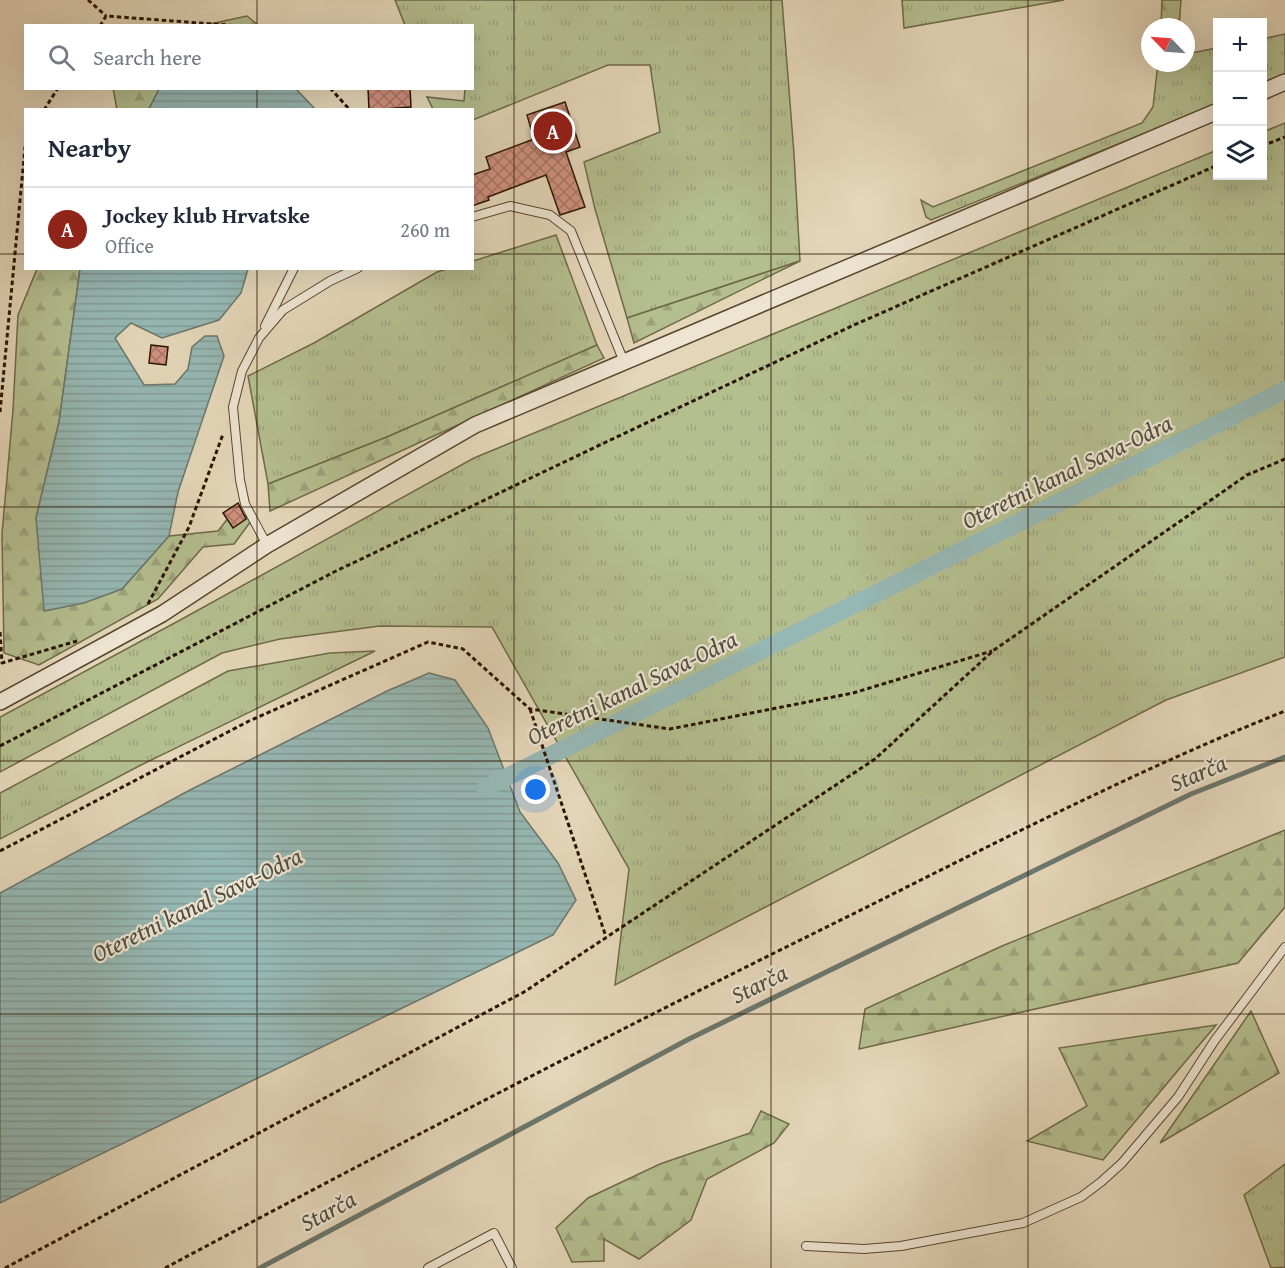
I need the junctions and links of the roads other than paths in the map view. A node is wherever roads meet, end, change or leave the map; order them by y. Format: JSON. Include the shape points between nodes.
{"nodes":[{"id":1,"x":1285,"y":82,"type":"edge"},
{"id":2,"x":1267,"y":90,"type":"edge"},
{"id":3,"x":1213,"y":113,"type":"edge"},
{"id":4,"x":474,"y":217,"type":"edge"},
{"id":5,"x":293,"y":270,"type":"edge"},
{"id":6,"x":354,"y":270,"type":"edge"},
{"id":7,"x":259,"y":338,"type":"junction"},
{"id":8,"x":624,"y":362,"type":"junction"},
{"id":9,"x":267,"y":545,"type":"junction"},
{"id":10,"x":0,"y":702,"type":"edge"},
{"id":11,"x":1285,"y":947,"type":"edge"},
{"id":12,"x":806,"y":1246,"type":"dead end"},
{"id":13,"x":428,"y":1268,"type":"edge"},
{"id":14,"x":512,"y":1268,"type":"edge"}],
"edges":[{"from":1,"to":2,"type":"street"},
{"from":3,"to":8,"type":"street"},
{"from":4,"to":8,"type":"lane","via":[[510,206],[550,215],[571,231]]},
{"from":5,"to":7,"type":"lane"},
{"from":6,"to":7,"type":"lane","via":[[283,310]]},
{"from":7,"to":9,"type":"lane","via":[[242,371],[233,407],[245,504]]},
{"from":8,"to":9,"type":"street","via":[[475,426]]},
{"from":9,"to":10,"type":"street","via":[[162,614]]},
{"from":11,"to":12,"type":"lane","via":[[1178,1097],[1122,1163],[1081,1197],[1023,1223],[901,1246]]},
{"from":13,"to":14,"type":"lane","via":[[494,1233]]}]}
